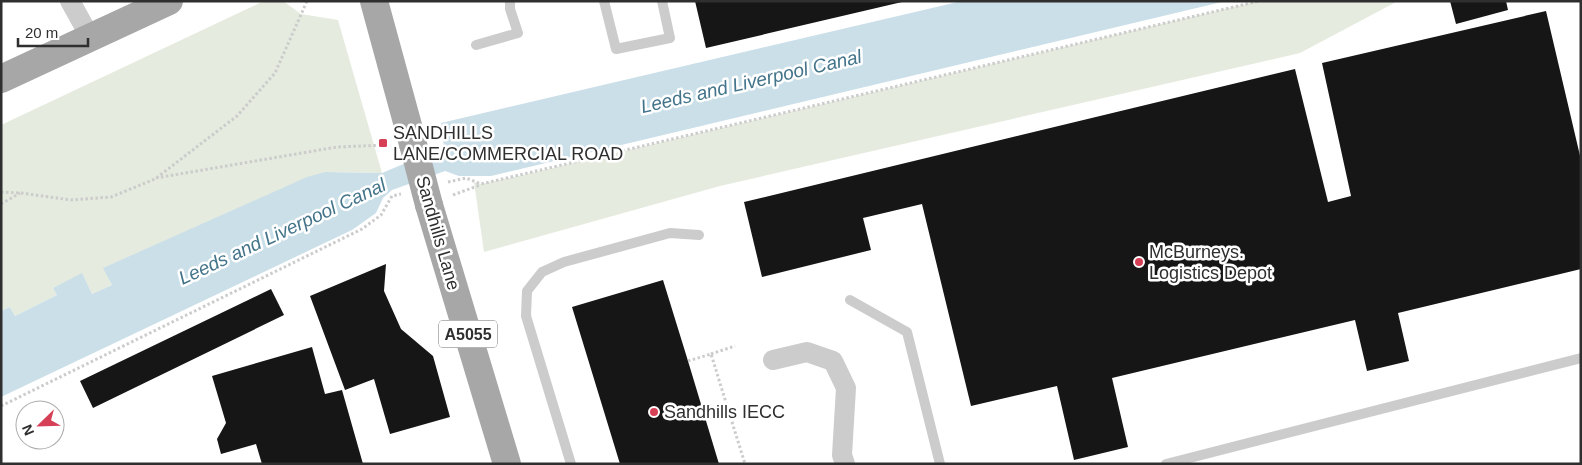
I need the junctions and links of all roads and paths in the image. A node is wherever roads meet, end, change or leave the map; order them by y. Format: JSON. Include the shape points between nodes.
{"nodes":[{"id":1,"x":70,"y":1,"type":"edge"},
{"id":2,"x":169,"y":1,"type":"edge"},
{"id":3,"x":308,"y":1,"type":"edge"},
{"id":4,"x":362,"y":1,"type":"edge"},
{"id":5,"x":374,"y":1,"type":"edge"},
{"id":6,"x":384,"y":1,"type":"edge"},
{"id":7,"x":510,"y":1,"type":"edge"},
{"id":8,"x":604,"y":1,"type":"edge"},
{"id":9,"x":662,"y":1,"type":"edge"},
{"id":10,"x":1259,"y":1,"type":"edge"},
{"id":11,"x":382,"y":29,"type":"junction"},
{"id":12,"x":90,"y":37,"type":"junction"},
{"id":13,"x":476,"y":45,"type":"dead end"},
{"id":14,"x":1,"y":79,"type":"edge"},
{"id":15,"x":413,"y":144,"type":"junction"},
{"id":16,"x":155,"y":179,"type":"junction"},
{"id":17,"x":447,"y":182,"type":"dead end"},
{"id":18,"x":481,"y":184,"type":"junction"},
{"id":19,"x":1,"y":192,"type":"edge"},
{"id":20,"x":21,"y":193,"type":"junction"},
{"id":21,"x":402,"y":194,"type":"dead end"},
{"id":22,"x":1,"y":204,"type":"edge"},
{"id":23,"x":429,"y":205,"type":"junction"},
{"id":24,"x":699,"y":235,"type":"dead end"},
{"id":25,"x":850,"y":300,"type":"dead end"},
{"id":26,"x":735,"y":346,"type":"dead end"},
{"id":27,"x":711,"y":354,"type":"junction"},
{"id":28,"x":1581,"y":358,"type":"edge"},
{"id":29,"x":688,"y":360,"type":"dead end"},
{"id":30,"x":772,"y":360,"type":"dead end"},
{"id":31,"x":1,"y":406,"type":"edge"},
{"id":32,"x":507,"y":464,"type":"edge"},
{"id":33,"x":571,"y":464,"type":"edge"},
{"id":34,"x":745,"y":464,"type":"edge"},
{"id":35,"x":845,"y":464,"type":"edge"},
{"id":36,"x":940,"y":464,"type":"edge"},
{"id":37,"x":1166,"y":464,"type":"edge"}],
"edges":[{"from":1,"to":12,"type":"street"},
{"from":2,"to":12,"type":"main road"},
{"from":3,"to":16,"type":"path","via":[[275,73],[237,116]]},
{"from":4,"to":11,"type":"main road"},
{"from":5,"to":11,"type":"main road","name":"Sandhills Lane","number":"A5055"},
{"from":6,"to":11,"type":"main road"},
{"from":7,"to":13,"type":"lane","via":[[518,33]]},
{"from":8,"to":9,"type":"lane","via":[[616,50],[670,38]]},
{"from":10,"to":18,"type":"path"},
{"from":11,"to":15,"type":"main road","name":"Sandhills Lane","number":"A5055"},
{"from":12,"to":14,"type":"main road"},
{"from":15,"to":16,"type":"path","via":[[337,147]]},
{"from":15,"to":23,"type":"main road","name":"Sandhills Lane","number":"A5055","bridge":true},
{"from":16,"to":20,"type":"path","via":[[111,197],[71,200]]},
{"from":17,"to":18,"type":"path","via":[[466,178]]},
{"from":18,"to":23,"type":"path"},
{"from":19,"to":20,"type":"path"},
{"from":20,"to":22,"type":"path"},
{"from":21,"to":31,"type":"path","via":[[392,196],[381,215],[362,229]]},
{"from":23,"to":32,"type":"main road","name":"Sandhills Lane","number":"A5055"},
{"from":24,"to":33,"type":"lane","via":[[670,233],[564,262],[542,272],[527,290],[526,316]]},
{"from":25,"to":36,"type":"lane","via":[[907,332]]},
{"from":26,"to":27,"type":"path"},
{"from":27,"to":29,"type":"path"},
{"from":27,"to":34,"type":"path"},
{"from":28,"to":37,"type":"lane"},
{"from":30,"to":35,"type":"street","via":[[807,352],[834,361],[846,388],[842,455]]}]}
